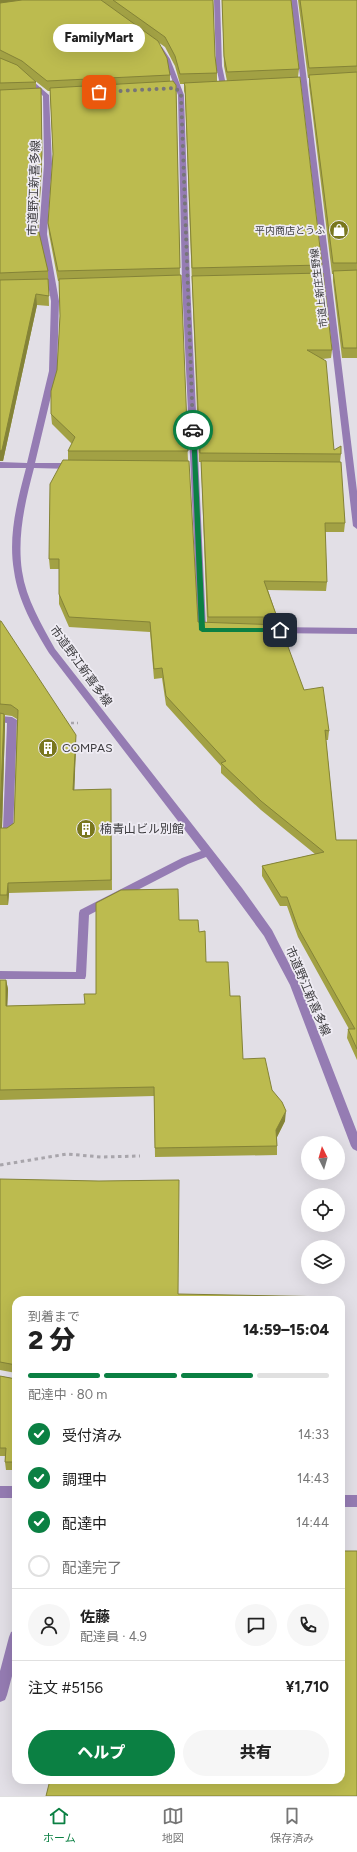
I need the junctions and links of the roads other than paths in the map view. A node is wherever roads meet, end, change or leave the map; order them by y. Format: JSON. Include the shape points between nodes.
{"nodes":[{"id":1,"x":217,"y":0,"type":"edge"},
{"id":2,"x":292,"y":2,"type":"edge"},
{"id":3,"x":156,"y":45,"type":"edge"},
{"id":4,"x":20,"y":73,"type":"edge"},
{"id":5,"x":215,"y":86,"type":"edge"},
{"id":6,"x":49,"y":94,"type":"junction"},
{"id":7,"x":32,"y":95,"type":"edge"},
{"id":8,"x":57,"y":285,"type":"junction"},
{"id":9,"x":41,"y":286,"type":"edge"},
{"id":10,"x":0,"y":465,"type":"edge"},
{"id":11,"x":30,"y":466,"type":"junction"},
{"id":12,"x":80,"y":466,"type":"edge"},
{"id":13,"x":357,"y":526,"type":"edge"},
{"id":14,"x":218,"y":630,"type":"edge"},
{"id":15,"x":256,"y":630,"type":"edge"},
{"id":16,"x":357,"y":630,"type":"edge"},
{"id":17,"x":0,"y":719,"type":"edge"},
{"id":18,"x":0,"y":833,"type":"edge"},
{"id":19,"x":208,"y":852,"type":"junction"},
{"id":20,"x":0,"y":975,"type":"edge"},
{"id":21,"x":357,"y":1146,"type":"edge"},
{"id":22,"x":0,"y":1492,"type":"edge"},
{"id":23,"x":12,"y":1492,"type":"edge"},
{"id":24,"x":345,"y":1501,"type":"edge"},
{"id":25,"x":357,"y":1501,"type":"edge"},
{"id":26,"x":12,"y":1652,"type":"edge"},
{"id":27,"x":0,"y":1695,"type":"edge"}],
"edges":[{"from":1,"to":5,"type":"street","via":[[219,66],[226,85]]},
{"from":2,"to":13,"type":"street","name":"市道上新庄生野線","via":[[328,277],[347,467]]},
{"from":3,"to":14,"type":"street","via":[[162,50],[171,67],[176,88],[181,95],[186,281],[202,630]]},
{"from":4,"to":6,"type":"street"},
{"from":6,"to":7,"type":"street"},
{"from":6,"to":8,"type":"street","name":"市道野江新喜多線","via":[[48,164],[43,224],[44,244]]},
{"from":8,"to":9,"type":"street"},
{"from":8,"to":11,"type":"street","name":"市道野江新喜多線","via":[[53,371]]},
{"from":10,"to":11,"type":"street"},
{"from":11,"to":12,"type":"street"},
{"from":11,"to":19,"type":"street","name":"市道野江新喜多線","via":[[17,522],[16,546],[18,572],[34,619],[52,651]]},
{"from":15,"to":16,"type":"street"},
{"from":17,"to":18,"type":"street","via":[[12,720],[8,833]]},
{"from":19,"to":20,"type":"street","via":[[185,861],[84,913],[81,976]]},
{"from":19,"to":21,"type":"street","name":"市道野江新喜多線","via":[[256,915],[287,966]]},
{"from":22,"to":23,"type":"street"},
{"from":24,"to":25,"type":"street"},
{"from":26,"to":27,"type":"street"}]}
